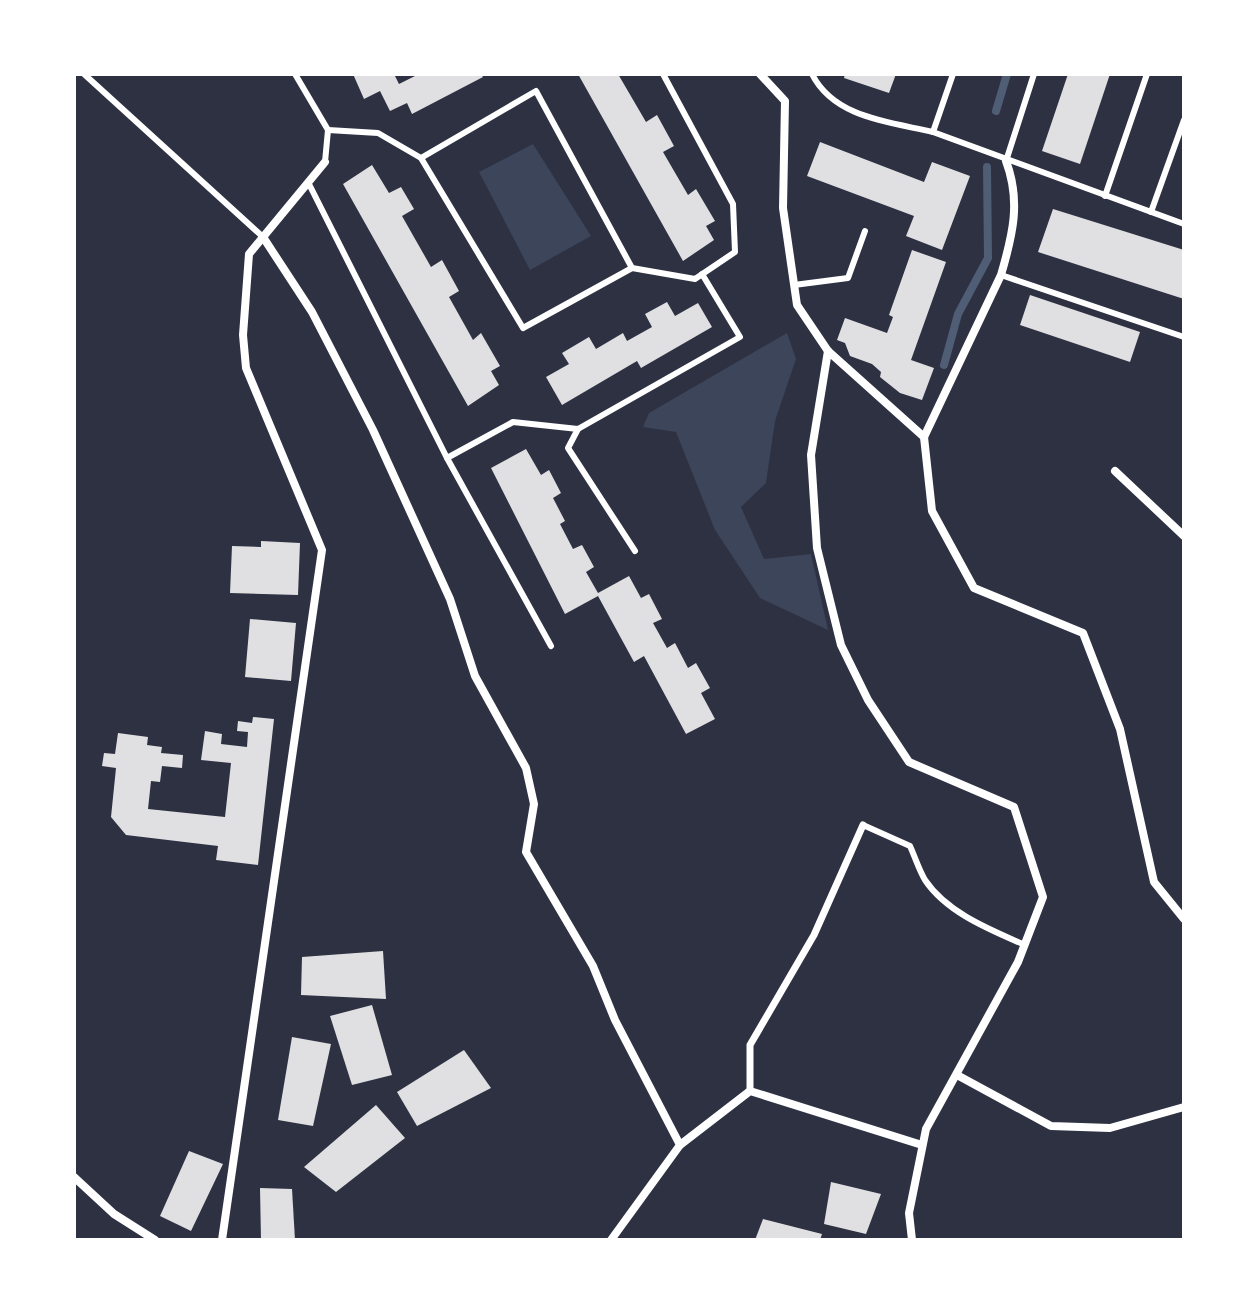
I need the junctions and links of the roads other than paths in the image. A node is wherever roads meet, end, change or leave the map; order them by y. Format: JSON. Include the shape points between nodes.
{"nodes":[{"id":1,"x":84,"y":74,"type":"edge"},
{"id":2,"x":295,"y":74,"type":"edge"},
{"id":3,"x":663,"y":74,"type":"edge"},
{"id":4,"x":760,"y":74,"type":"edge"},
{"id":5,"x":812,"y":74,"type":"edge"},
{"id":6,"x":953,"y":74,"type":"edge"},
{"id":7,"x":1034,"y":74,"type":"edge"},
{"id":8,"x":1147,"y":74,"type":"edge"},
{"id":9,"x":1184,"y":120,"type":"edge"},
{"id":10,"x":328,"y":130,"type":"junction"},
{"id":11,"x":933,"y":132,"type":"junction"},
{"id":12,"x":421,"y":158,"type":"junction"},
{"id":13,"x":1006,"y":161,"type":"junction"},
{"id":14,"x":325,"y":162,"type":"joint"},
{"id":15,"x":309,"y":184,"type":"junction"},
{"id":16,"x":1105,"y":196,"type":"junction"},
{"id":17,"x":1151,"y":212,"type":"junction"},
{"id":18,"x":1184,"y":224,"type":"edge"},
{"id":19,"x":865,"y":231,"type":"dead end"},
{"id":20,"x":263,"y":237,"type":"junction"},
{"id":21,"x":632,"y":268,"type":"junction"},
{"id":22,"x":702,"y":274,"type":"junction"},
{"id":23,"x":1001,"y":275,"type":"junction"},
{"id":24,"x":794,"y":285,"type":"junction"},
{"id":25,"x":1184,"y":337,"type":"edge"},
{"id":26,"x":828,"y":351,"type":"junction"},
{"id":27,"x":578,"y":429,"type":"junction"},
{"id":28,"x":924,"y":437,"type":"junction"},
{"id":29,"x":447,"y":458,"type":"junction"},
{"id":30,"x":1115,"y":471,"type":"dead end"},
{"id":31,"x":1184,"y":536,"type":"edge"},
{"id":32,"x":635,"y":551,"type":"dead end"},
{"id":33,"x":551,"y":646,"type":"dead end"},
{"id":34,"x":863,"y":825,"type":"joint"},
{"id":35,"x":1184,"y":919,"type":"edge"},
{"id":36,"x":1025,"y":945,"type":"junction"},
{"id":37,"x":957,"y":1075,"type":"junction"},
{"id":38,"x":750,"y":1091,"type":"junction"},
{"id":39,"x":1184,"y":1107,"type":"edge"},
{"id":40,"x":680,"y":1145,"type":"junction"},
{"id":41,"x":922,"y":1145,"type":"junction"},
{"id":42,"x":74,"y":1177,"type":"edge"},
{"id":43,"x":155,"y":1240,"type":"edge"},
{"id":44,"x":222,"y":1240,"type":"edge"},
{"id":45,"x":611,"y":1240,"type":"edge"},
{"id":46,"x":912,"y":1240,"type":"edge"}],
"edges":[{"from":1,"to":20,"type":"lane"},
{"from":2,"to":10,"type":"lane"},
{"from":3,"to":22,"type":"lane","via":[[733,204],[735,252]]},
{"from":4,"to":24,"type":"street","via":[[785,101],[783,208]]},
{"from":5,"to":11,"type":"lane","via":[[851,113]]},
{"from":6,"to":11,"type":"lane"},
{"from":7,"to":13,"type":"lane"},
{"from":8,"to":16,"type":"lane"},
{"from":9,"to":17,"type":"lane"},
{"from":10,"to":12,"type":"lane","via":[[378,133]]},
{"from":10,"to":14,"type":"lane"},
{"from":11,"to":13,"type":"lane"},
{"from":12,"to":21,"type":"lane","via":[[523,328]]},
{"from":12,"to":21,"type":"lane","via":[[536,91]]},
{"from":13,"to":16,"type":"lane"},
{"from":13,"to":23,"type":"street","via":[[1016,189]]},
{"from":14,"to":15,"type":"street"},
{"from":15,"to":20,"type":"street"},
{"from":15,"to":29,"type":"lane"},
{"from":16,"to":17,"type":"lane"},
{"from":17,"to":18,"type":"lane"},
{"from":19,"to":24,"type":"lane","via":[[848,278]]},
{"from":20,"to":40,"type":"street","via":[[312,312],[373,430],[450,599],[475,676],[526,768],[534,804],[526,852],[593,966]]},
{"from":20,"to":44,"type":"street","via":[[249,254],[246,368],[322,550]]},
{"from":21,"to":22,"type":"lane","via":[[695,279]]},
{"from":22,"to":27,"type":"lane","via":[[740,337]]},
{"from":23,"to":25,"type":"lane"},
{"from":23,"to":28,"type":"street"},
{"from":24,"to":26,"type":"street","via":[[797,305]]},
{"from":26,"to":28,"type":"street"},
{"from":26,"to":36,"type":"street","via":[[811,455],[817,548],[841,645],[893,743],[909,762],[1014,807],[1043,897]]},
{"from":27,"to":29,"type":"lane","via":[[513,422]]},
{"from":27,"to":32,"type":"lane","via":[[568,448]]},
{"from":28,"to":35,"type":"street","via":[[932,511],[974,588],[1083,633],[1120,729],[1154,882]]},
{"from":29,"to":33,"type":"lane"},
{"from":30,"to":31,"type":"street"},
{"from":34,"to":36,"type":"lane","via":[[910,846],[926,881],[952,905],[979,925]]},
{"from":34,"to":38,"type":"street","via":[[814,935],[750,1045]]},
{"from":36,"to":37,"type":"street"},
{"from":37,"to":39,"type":"street","via":[[1051,1126],[1110,1128]]},
{"from":37,"to":41,"type":"street"},
{"from":38,"to":40,"type":"street"},
{"from":38,"to":41,"type":"street"},
{"from":40,"to":45,"type":"street"},
{"from":41,"to":46,"type":"street","via":[[909,1213]]},
{"from":42,"to":43,"type":"street","via":[[114,1214]]}]}
